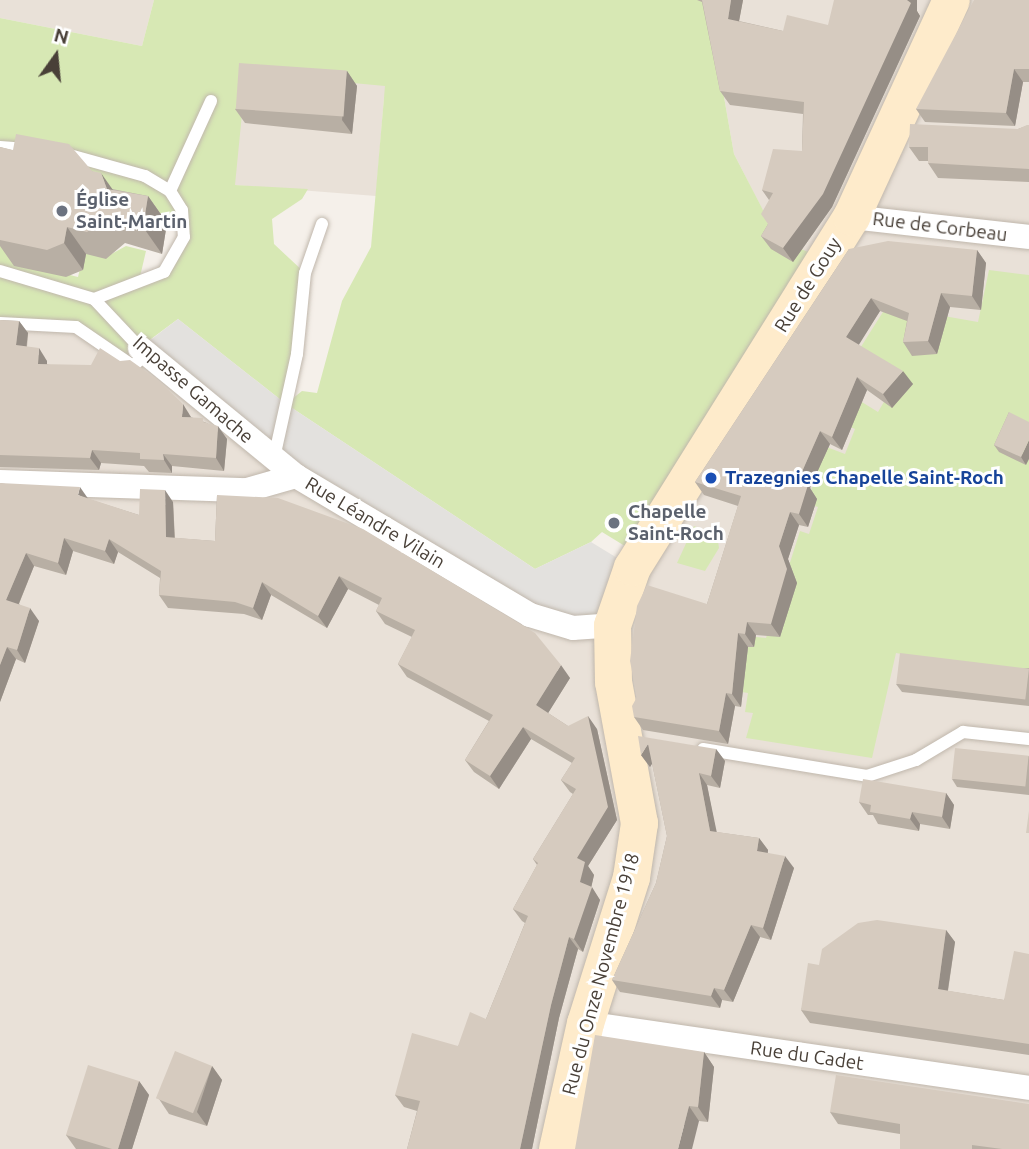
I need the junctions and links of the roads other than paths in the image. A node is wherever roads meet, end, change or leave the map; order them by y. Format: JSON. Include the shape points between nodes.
{"nodes":[{"id":1,"x":951,"y":0,"type":"edge"},
{"id":2,"x":211,"y":101,"type":"dead end"},
{"id":3,"x":0,"y":147,"type":"edge"},
{"id":4,"x":170,"y":191,"type":"junction"},
{"id":5,"x":851,"y":217,"type":"junction"},
{"id":6,"x":322,"y":224,"type":"dead end"},
{"id":7,"x":1029,"y":237,"type":"edge"},
{"id":8,"x":0,"y":271,"type":"edge"},
{"id":9,"x":94,"y":299,"type":"junction"},
{"id":10,"x":0,"y":323,"type":"edge"},
{"id":11,"x":143,"y":351,"type":"junction"},
{"id":12,"x":274,"y":458,"type":"junction"},
{"id":13,"x":296,"y":476,"type":"junction"},
{"id":14,"x":0,"y":482,"type":"edge"},
{"id":15,"x":638,"y":554,"type":"joint"},
{"id":16,"x":612,"y":625,"type":"junction"},
{"id":17,"x":1029,"y":739,"type":"edge"},
{"id":18,"x":691,"y":747,"type":"edge"},
{"id":19,"x":585,"y":1023,"type":"junction"},
{"id":20,"x":1029,"y":1088,"type":"edge"},
{"id":21,"x":557,"y":1149,"type":"edge"}],
"edges":[{"from":1,"to":5,"type":"street","name":"Rue de Gouy","via":[[900,130]]},
{"from":2,"to":4,"type":"lane"},
{"from":3,"to":4,"type":"lane","via":[[95,159],[145,176]]},
{"from":4,"to":9,"type":"lane","via":[[182,211],[184,237],[177,255],[164,272]]},
{"from":5,"to":7,"type":"street","name":"Rue de Corbeau"},
{"from":5,"to":15,"type":"street","name":"Rue de Gouy"},
{"from":6,"to":12,"type":"lane","via":[[305,273],[297,354]]},
{"from":8,"to":9,"type":"lane"},
{"from":9,"to":11,"type":"lane","name":"Impasse Gamache"},
{"from":10,"to":11,"type":"lane","via":[[76,327],[134,366]]},
{"from":11,"to":12,"type":"street","name":"Impasse Gamache"},
{"from":12,"to":13,"type":"street","name":"Impasse Gamache"},
{"from":13,"to":14,"type":"street","name":"Rue Léandre Vilain","via":[[247,490]]},
{"from":13,"to":16,"type":"street","name":"Rue Léandre Vilain","via":[[530,615],[573,628]]},
{"from":15,"to":16,"type":"street","name":"Rue du Onze Novembre 1918"},
{"from":16,"to":19,"type":"street","name":"Rue du Onze Novembre 1918","via":[[613,682],[630,737],[639,822],[631,877]]},
{"from":17,"to":18,"type":"lane","via":[[963,732],[916,760],[867,776]]},
{"from":19,"to":20,"type":"street","name":"Rue du Cadet"},
{"from":19,"to":21,"type":"street","name":"Rue du Onze Novembre 1918"}]}
